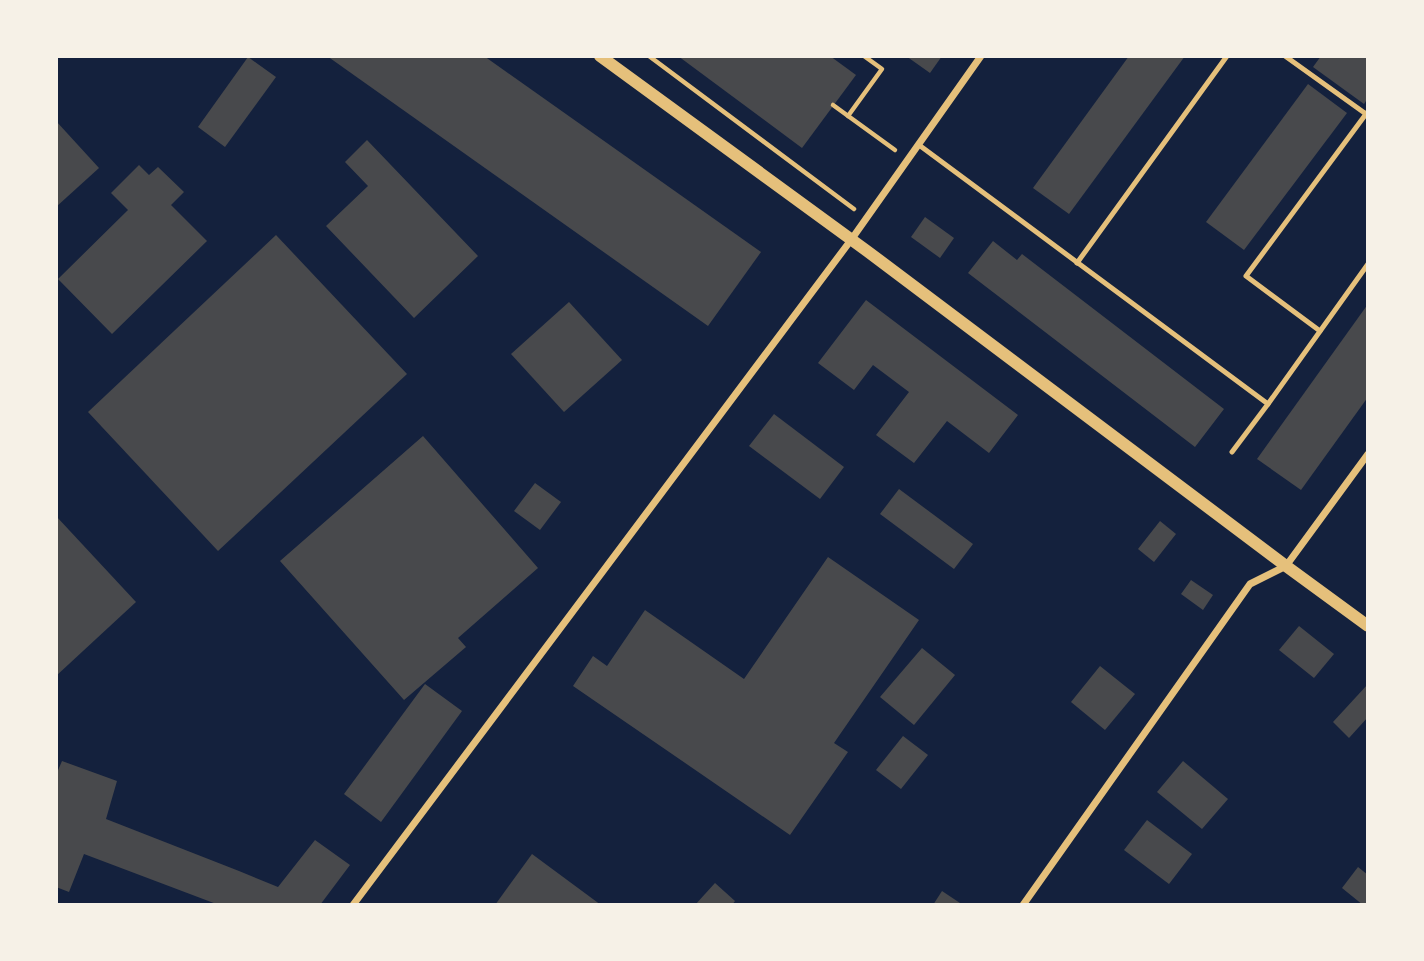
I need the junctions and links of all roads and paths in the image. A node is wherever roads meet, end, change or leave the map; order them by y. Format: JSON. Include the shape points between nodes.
{"nodes":[{"id":1,"x":600,"y":56,"type":"edge"},
{"id":2,"x":649,"y":56,"type":"edge"},
{"id":3,"x":864,"y":56,"type":"edge"},
{"id":4,"x":981,"y":56,"type":"edge"},
{"id":5,"x":1227,"y":56,"type":"edge"},
{"id":6,"x":1285,"y":56,"type":"edge"},
{"id":7,"x":833,"y":105,"type":"dead end"},
{"id":8,"x":1367,"y":113,"type":"edge"},
{"id":9,"x":848,"y":116,"type":"junction"},
{"id":10,"x":919,"y":145,"type":"junction"},
{"id":11,"x":895,"y":150,"type":"dead end"},
{"id":12,"x":867,"y":218,"type":"junction"},
{"id":13,"x":851,"y":240,"type":"junction"},
{"id":14,"x":1077,"y":263,"type":"junction"},
{"id":15,"x":1368,"y":264,"type":"edge"},
{"id":16,"x":1320,"y":331,"type":"junction"},
{"id":17,"x":1268,"y":404,"type":"junction"},
{"id":18,"x":1232,"y":452,"type":"dead end"},
{"id":19,"x":1368,"y":454,"type":"edge"},
{"id":20,"x":1286,"y":566,"type":"junction"},
{"id":21,"x":1368,"y":626,"type":"edge"},
{"id":22,"x":353,"y":905,"type":"edge"},
{"id":23,"x":1023,"y":905,"type":"edge"}],
"edges":[{"from":1,"to":13,"type":"street"},
{"from":2,"to":12,"type":"path"},
{"from":3,"to":9,"type":"path","via":[[882,69]]},
{"from":4,"to":10,"type":"street"},
{"from":5,"to":14,"type":"lane"},
{"from":6,"to":8,"type":"lane"},
{"from":7,"to":9,"type":"path"},
{"from":8,"to":16,"type":"lane","via":[[1246,276]]},
{"from":9,"to":11,"type":"path"},
{"from":10,"to":12,"type":"street"},
{"from":10,"to":14,"type":"lane"},
{"from":12,"to":13,"type":"street"},
{"from":13,"to":20,"type":"street"},
{"from":13,"to":22,"type":"street"},
{"from":14,"to":17,"type":"lane"},
{"from":15,"to":16,"type":"lane"},
{"from":16,"to":17,"type":"lane"},
{"from":17,"to":18,"type":"lane"},
{"from":19,"to":20,"type":"street"},
{"from":20,"to":21,"type":"street"},
{"from":20,"to":23,"type":"street","via":[[1250,584]]}]}
